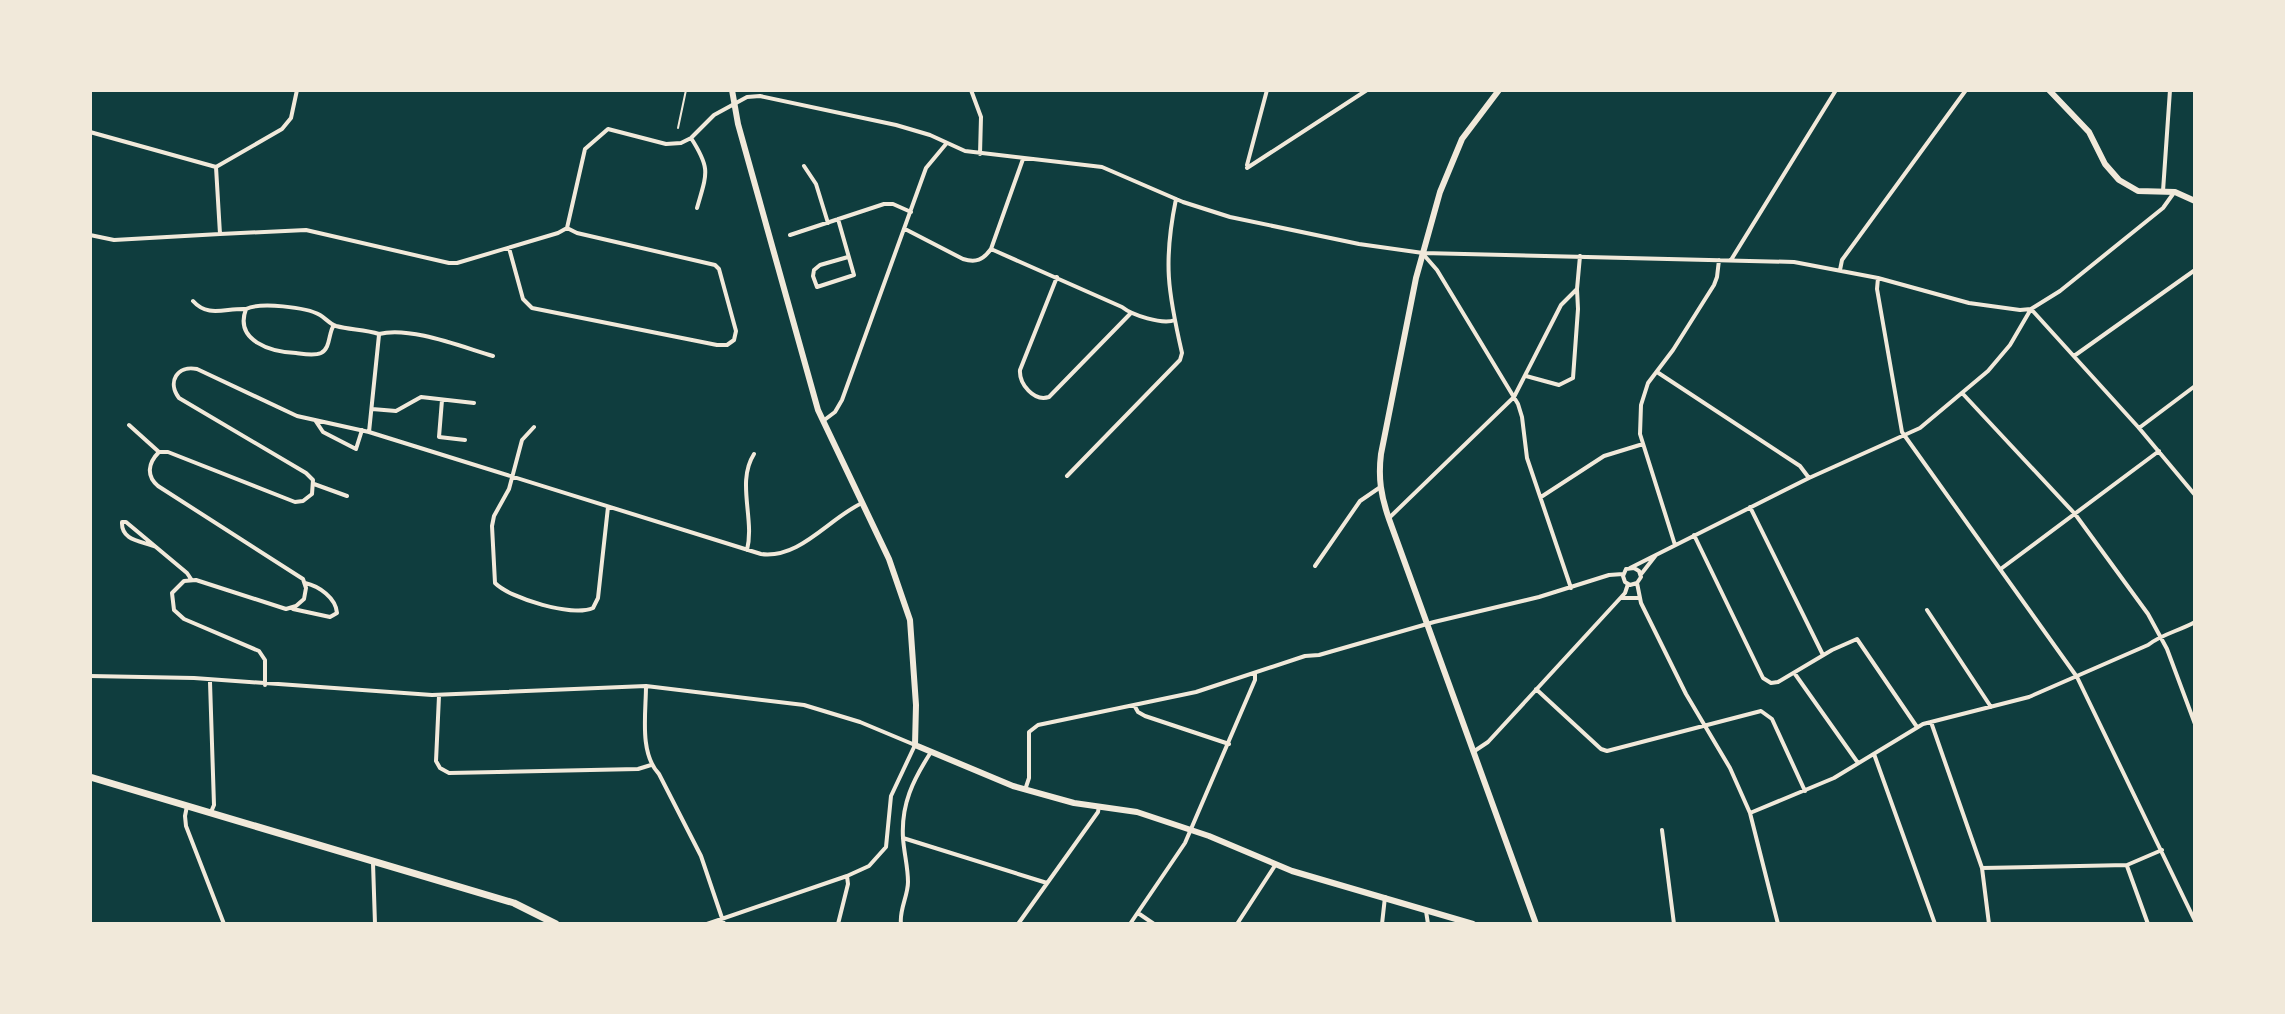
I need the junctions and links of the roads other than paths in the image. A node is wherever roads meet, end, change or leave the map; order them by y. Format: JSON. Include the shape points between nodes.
{"nodes":[{"id":1,"x":297,"y":90,"type":"edge"},
{"id":2,"x":686,"y":90,"type":"edge"},
{"id":3,"x":732,"y":90,"type":"edge"},
{"id":4,"x":971,"y":90,"type":"edge"},
{"id":5,"x":1267,"y":90,"type":"edge"},
{"id":6,"x":1367,"y":90,"type":"edge"},
{"id":7,"x":1499,"y":90,"type":"edge"},
{"id":8,"x":1836,"y":90,"type":"edge"},
{"id":9,"x":1966,"y":90,"type":"edge"},
{"id":10,"x":2049,"y":90,"type":"edge"},
{"id":11,"x":2170,"y":90,"type":"edge"},
{"id":12,"x":735,"y":103,"type":"junction"},
{"id":13,"x":678,"y":128,"type":"dead end"},
{"id":14,"x":90,"y":132,"type":"edge"},
{"id":15,"x":691,"y":138,"type":"junction"},
{"id":16,"x":946,"y":144,"type":"junction"},
{"id":17,"x":980,"y":154,"type":"junction"},
{"id":18,"x":1023,"y":159,"type":"junction"},
{"id":19,"x":804,"y":166,"type":"dead end"},
{"id":20,"x":216,"y":167,"type":"junction"},
{"id":21,"x":2163,"y":191,"type":"junction"},
{"id":22,"x":2175,"y":192,"type":"junction"},
{"id":23,"x":1176,"y":199,"type":"junction"},
{"id":24,"x":2195,"y":201,"type":"edge"},
{"id":25,"x":697,"y":208,"type":"dead end"},
{"id":26,"x":911,"y":212,"type":"junction"},
{"id":27,"x":838,"y":219,"type":"junction"},
{"id":28,"x":828,"y":223,"type":"junction"},
{"id":29,"x":567,"y":228,"type":"junction"},
{"id":30,"x":905,"y":229,"type":"junction"},
{"id":31,"x":220,"y":234,"type":"junction"},
{"id":32,"x":90,"y":235,"type":"edge"},
{"id":33,"x":790,"y":235,"type":"dead end"},
{"id":34,"x":509,"y":248,"type":"junction"},
{"id":35,"x":991,"y":249,"type":"junction"},
{"id":36,"x":1423,"y":253,"type":"junction"},
{"id":37,"x":1580,"y":256,"type":"junction"},
{"id":38,"x":848,"y":257,"type":"junction"},
{"id":39,"x":1719,"y":260,"type":"junction"},
{"id":40,"x":1731,"y":260,"type":"junction"},
{"id":41,"x":1840,"y":270,"type":"junction"},
{"id":42,"x":2195,"y":270,"type":"edge"},
{"id":43,"x":1057,"y":277,"type":"junction"},
{"id":44,"x":1878,"y":278,"type":"junction"},
{"id":45,"x":1577,"y":289,"type":"junction"},
{"id":46,"x":193,"y":301,"type":"dead end"},
{"id":47,"x":246,"y":309,"type":"junction"},
{"id":48,"x":2031,"y":309,"type":"junction"},
{"id":49,"x":1130,"y":314,"type":"junction"},
{"id":50,"x":1175,"y":320,"type":"junction"},
{"id":51,"x":334,"y":325,"type":"junction"},
{"id":52,"x":379,"y":334,"type":"junction"},
{"id":53,"x":493,"y":356,"type":"dead end"},
{"id":54,"x":2074,"y":356,"type":"junction"},
{"id":55,"x":1656,"y":372,"type":"junction"},
{"id":56,"x":1526,"y":376,"type":"junction"},
{"id":57,"x":2195,"y":386,"type":"edge"},
{"id":58,"x":1963,"y":394,"type":"junction"},
{"id":59,"x":1514,"y":397,"type":"junction"},
{"id":60,"x":442,"y":400,"type":"junction"},
{"id":61,"x":474,"y":403,"type":"dead end"},
{"id":62,"x":372,"y":409,"type":"junction"},
{"id":63,"x":315,"y":420,"type":"junction"},
{"id":64,"x":823,"y":421,"type":"junction"},
{"id":65,"x":129,"y":425,"type":"dead end"},
{"id":66,"x":534,"y":427,"type":"dead end"},
{"id":67,"x":2139,"y":428,"type":"junction"},
{"id":68,"x":362,"y":430,"type":"junction"},
{"id":69,"x":369,"y":432,"type":"junction"},
{"id":70,"x":1904,"y":436,"type":"junction"},
{"id":71,"x":465,"y":440,"type":"dead end"},
{"id":72,"x":1643,"y":444,"type":"junction"},
{"id":73,"x":2159,"y":451,"type":"junction"},
{"id":74,"x":159,"y":452,"type":"junction"},
{"id":75,"x":754,"y":454,"type":"dead end"},
{"id":76,"x":1067,"y":476,"type":"dead end"},
{"id":77,"x":511,"y":477,"type":"junction"},
{"id":78,"x":1809,"y":478,"type":"junction"},
{"id":79,"x":314,"y":484,"type":"junction"},
{"id":80,"x":1379,"y":488,"type":"junction"},
{"id":81,"x":2195,"y":495,"type":"edge"},
{"id":82,"x":347,"y":496,"type":"dead end"},
{"id":83,"x":1541,"y":497,"type":"junction"},
{"id":84,"x":862,"y":503,"type":"junction"},
{"id":85,"x":608,"y":507,"type":"junction"},
{"id":86,"x":1750,"y":507,"type":"junction"},
{"id":87,"x":2075,"y":514,"type":"junction"},
{"id":88,"x":1389,"y":519,"type":"junction"},
{"id":89,"x":1694,"y":535,"type":"junction"},
{"id":90,"x":1675,"y":545,"type":"junction"},
{"id":91,"x":156,"y":547,"type":"junction"},
{"id":92,"x":747,"y":550,"type":"junction"},
{"id":93,"x":1658,"y":554,"type":"junction"},
{"id":94,"x":1315,"y":566,"type":"dead end"},
{"id":95,"x":1630,"y":568,"type":"junction"},
{"id":96,"x":2002,"y":568,"type":"junction"},
{"id":97,"x":1623,"y":574,"type":"junction"},
{"id":98,"x":1641,"y":575,"type":"junction"},
{"id":99,"x":191,"y":579,"type":"junction"},
{"id":100,"x":305,"y":583,"type":"junction"},
{"id":101,"x":1637,"y":583,"type":"junction"},
{"id":102,"x":1628,"y":584,"type":"junction"},
{"id":103,"x":1571,"y":588,"type":"junction"},
{"id":104,"x":1639,"y":598,"type":"junction"},
{"id":105,"x":1620,"y":599,"type":"junction"},
{"id":106,"x":291,"y":609,"type":"junction"},
{"id":107,"x":1927,"y":610,"type":"dead end"},
{"id":108,"x":2195,"y":622,"type":"edge"},
{"id":109,"x":1426,"y":624,"type":"junction"},
{"id":110,"x":2160,"y":635,"type":"junction"},
{"id":111,"x":1823,"y":655,"type":"junction"},
{"id":112,"x":1255,"y":674,"type":"junction"},
{"id":113,"x":1795,"y":674,"type":"junction"},
{"id":114,"x":90,"y":676,"type":"edge"},
{"id":115,"x":2077,"y":677,"type":"junction"},
{"id":116,"x":210,"y":682,"type":"junction"},
{"id":117,"x":265,"y":685,"type":"junction"},
{"id":118,"x":646,"y":686,"type":"junction"},
{"id":119,"x":1536,"y":689,"type":"junction"},
{"id":120,"x":439,"y":695,"type":"junction"},
{"id":121,"x":1134,"y":705,"type":"junction"},
{"id":122,"x":1991,"y":707,"type":"junction"},
{"id":123,"x":1931,"y":722,"type":"junction"},
{"id":124,"x":2195,"y":724,"type":"edge"},
{"id":125,"x":1705,"y":725,"type":"junction"},
{"id":126,"x":1917,"y":727,"type":"junction"},
{"id":127,"x":1229,"y":744,"type":"junction"},
{"id":128,"x":915,"y":745,"type":"junction"},
{"id":129,"x":931,"y":752,"type":"junction"},
{"id":130,"x":1473,"y":752,"type":"junction"},
{"id":131,"x":1874,"y":754,"type":"junction"},
{"id":132,"x":1858,"y":764,"type":"junction"},
{"id":133,"x":651,"y":765,"type":"junction"},
{"id":134,"x":90,"y":777,"type":"edge"},
{"id":135,"x":1025,"y":790,"type":"junction"},
{"id":136,"x":1805,"y":791,"type":"junction"},
{"id":137,"x":187,"y":805,"type":"junction"},
{"id":138,"x":1099,"y":806,"type":"junction"},
{"id":139,"x":211,"y":812,"type":"junction"},
{"id":140,"x":1750,"y":813,"type":"junction"},
{"id":141,"x":1191,"y":830,"type":"junction"},
{"id":142,"x":1662,"y":830,"type":"dead end"},
{"id":143,"x":903,"y":838,"type":"junction"},
{"id":144,"x":2162,"y":850,"type":"junction"},
{"id":145,"x":373,"y":860,"type":"junction"},
{"id":146,"x":1276,"y":864,"type":"junction"},
{"id":147,"x":2127,"y":865,"type":"junction"},
{"id":148,"x":1982,"y":868,"type":"junction"},
{"id":149,"x":847,"y":876,"type":"junction"},
{"id":150,"x":1047,"y":883,"type":"junction"},
{"id":151,"x":1385,"y":897,"type":"junction"},
{"id":152,"x":1426,"y":909,"type":"junction"},
{"id":153,"x":1138,"y":913,"type":"junction"},
{"id":154,"x":723,"y":921,"type":"edge"},
{"id":155,"x":2195,"y":921,"type":"edge"},
{"id":156,"x":224,"y":924,"type":"edge"},
{"id":157,"x":375,"y":924,"type":"edge"},
{"id":158,"x":556,"y":924,"type":"edge"},
{"id":159,"x":707,"y":924,"type":"edge"},
{"id":160,"x":838,"y":924,"type":"edge"},
{"id":161,"x":901,"y":924,"type":"edge"},
{"id":162,"x":1018,"y":924,"type":"edge"},
{"id":163,"x":1130,"y":924,"type":"edge"},
{"id":164,"x":1154,"y":924,"type":"edge"},
{"id":165,"x":1237,"y":924,"type":"edge"},
{"id":166,"x":1382,"y":924,"type":"edge"},
{"id":167,"x":1428,"y":924,"type":"edge"},
{"id":168,"x":1473,"y":924,"type":"edge"},
{"id":169,"x":1536,"y":924,"type":"edge"},
{"id":170,"x":1674,"y":924,"type":"edge"},
{"id":171,"x":1778,"y":924,"type":"edge"},
{"id":172,"x":1935,"y":924,"type":"edge"},
{"id":173,"x":1989,"y":924,"type":"edge"},
{"id":174,"x":2148,"y":924,"type":"edge"}],
"edges":[{"from":1,"to":20,"type":"street","via":[[291,118],[282,129]]},
{"from":2,"to":13,"type":"lane"},
{"from":3,"to":12,"type":"street"},
{"from":4,"to":17,"type":"street","via":[[981,117]]},
{"from":5,"to":6,"type":"street","via":[[1247,168]]},
{"from":7,"to":36,"type":"street","via":[[1453,157]]},
{"from":8,"to":40,"type":"street"},
{"from":9,"to":41,"type":"street","via":[[1842,260]]},
{"from":10,"to":21,"type":"street","via":[[2089,132],[2119,180],[2138,191]]},
{"from":11,"to":21,"type":"street"},
{"from":12,"to":15,"type":"street","via":[[708,119]]},
{"from":12,"to":16,"type":"street","via":[[756,96],[800,103],[916,130]]},
{"from":12,"to":64,"type":"street"},
{"from":14,"to":20,"type":"street"},
{"from":15,"to":25,"type":"street","via":[[707,170]]},
{"from":15,"to":29,"type":"street","via":[[666,144],[608,129],[585,149]]},
{"from":16,"to":17,"type":"street"},
{"from":16,"to":26,"type":"street","via":[[929,161]]},
{"from":17,"to":18,"type":"street"},
{"from":18,"to":23,"type":"street","via":[[1102,167]]},
{"from":18,"to":35,"type":"street"},
{"from":19,"to":28,"type":"street","via":[[816,184]]},
{"from":20,"to":31,"type":"street"},
{"from":21,"to":22,"type":"street"},
{"from":22,"to":24,"type":"street"},
{"from":22,"to":48,"type":"street","via":[[2091,267]]},
{"from":23,"to":36,"type":"street","via":[[1256,223]]},
{"from":23,"to":50,"type":"street","via":[[1167,258]]},
{"from":26,"to":27,"type":"street","via":[[884,204]]},
{"from":26,"to":30,"type":"street"},
{"from":27,"to":28,"type":"street"},
{"from":27,"to":38,"type":"street"},
{"from":28,"to":33,"type":"street"},
{"from":29,"to":34,"type":"street"},
{"from":29,"to":34,"type":"street","via":[[715,265],[735,325],[734,340],[717,345],[532,308],[523,299]]},
{"from":30,"to":35,"type":"street","via":[[972,262],[985,258]]},
{"from":30,"to":64,"type":"street","via":[[844,395]]},
{"from":31,"to":32,"type":"street","via":[[114,240]]},
{"from":31,"to":34,"type":"street","via":[[306,230],[449,263]]},
{"from":35,"to":43,"type":"street"},
{"from":36,"to":37,"type":"street"},
{"from":36,"to":59,"type":"street"},
{"from":36,"to":80,"type":"street","via":[[1381,454]]},
{"from":37,"to":39,"type":"street"},
{"from":37,"to":45,"type":"street"},
{"from":38,"to":38,"type":"street","via":[[854,275],[817,287],[814,270]]},
{"from":39,"to":40,"type":"street"},
{"from":39,"to":55,"type":"street","via":[[1714,285]]},
{"from":40,"to":41,"type":"street"},
{"from":41,"to":44,"type":"street"},
{"from":42,"to":54,"type":"street"},
{"from":43,"to":49,"type":"street"},
{"from":43,"to":49,"type":"street","via":[[1020,370],[1022,382],[1037,398],[1049,397]]},
{"from":44,"to":48,"type":"street","via":[[1969,303]]},
{"from":44,"to":70,"type":"street"},
{"from":45,"to":56,"type":"street","via":[[1561,305]]},
{"from":45,"to":56,"type":"street","via":[[1573,378],[1559,385]]},
{"from":46,"to":47,"type":"street","via":[[212,313]]},
{"from":47,"to":51,"type":"street","via":[[303,309]]},
{"from":47,"to":51,"type":"street","via":[[243,325],[248,335],[280,352],[322,352]]},
{"from":48,"to":54,"type":"street"},
{"from":48,"to":58,"type":"street","via":[[2010,345]]},
{"from":49,"to":50,"type":"street"},
{"from":50,"to":76,"type":"street","via":[[1180,360]]},
{"from":51,"to":52,"type":"street"},
{"from":52,"to":53,"type":"street","via":[[414,334]]},
{"from":52,"to":62,"type":"street"},
{"from":54,"to":67,"type":"street"},
{"from":55,"to":72,"type":"street","via":[[1641,405]]},
{"from":55,"to":78,"type":"street","via":[[1800,466]]},
{"from":56,"to":59,"type":"street"},
{"from":57,"to":67,"type":"street"},
{"from":58,"to":70,"type":"street"},
{"from":58,"to":87,"type":"street"},
{"from":59,"to":83,"type":"street"},
{"from":59,"to":88,"type":"street"},
{"from":60,"to":61,"type":"street"},
{"from":60,"to":62,"type":"street","via":[[421,397],[396,411]]},
{"from":60,"to":71,"type":"street","via":[[439,437]]},
{"from":62,"to":69,"type":"street"},
{"from":63,"to":68,"type":"street"},
{"from":63,"to":68,"type":"street","via":[[323,432],[356,449]]},
{"from":63,"to":79,"type":"street","via":[[197,369],[186,368],[174,377],[179,398],[306,473]]},
{"from":64,"to":84,"type":"street"},
{"from":65,"to":74,"type":"street"},
{"from":66,"to":77,"type":"street","via":[[522,440]]},
{"from":67,"to":73,"type":"street"},
{"from":68,"to":69,"type":"street"},
{"from":69,"to":77,"type":"street"},
{"from":70,"to":78,"type":"street"},
{"from":70,"to":96,"type":"street"},
{"from":72,"to":83,"type":"street","via":[[1604,456]]},
{"from":72,"to":90,"type":"street"},
{"from":73,"to":81,"type":"street"},
{"from":73,"to":87,"type":"street"},
{"from":74,"to":79,"type":"street","via":[[295,502],[308,498]]},
{"from":74,"to":100,"type":"street","via":[[150,465],[153,482]]},
{"from":75,"to":92,"type":"street","via":[[746,473]]},
{"from":77,"to":85,"type":"street"},
{"from":77,"to":85,"type":"street","via":[[492,526],[493,577],[505,591],[554,608],[583,611],[597,603]]},
{"from":78,"to":86,"type":"street"},
{"from":79,"to":82,"type":"street"},
{"from":80,"to":88,"type":"street"},
{"from":80,"to":94,"type":"street","via":[[1360,501]]},
{"from":83,"to":103,"type":"street"},
{"from":84,"to":92,"type":"street","via":[[788,552]]},
{"from":84,"to":128,"type":"street","via":[[889,559],[911,626]]},
{"from":85,"to":92,"type":"street"},
{"from":86,"to":89,"type":"street"},
{"from":86,"to":111,"type":"street"},
{"from":87,"to":96,"type":"street"},
{"from":87,"to":110,"type":"street"},
{"from":88,"to":109,"type":"street"},
{"from":89,"to":90,"type":"street"},
{"from":89,"to":113,"type":"street","via":[[1763,678],[1771,683]]},
{"from":90,"to":93,"type":"street"},
{"from":91,"to":91,"type":"street","via":[[126,522],[122,522],[128,537]]},
{"from":91,"to":99,"type":"street"},
{"from":93,"to":95,"type":"street"},
{"from":93,"to":98,"type":"street"},
{"from":95,"to":97,"type":"street"},
{"from":95,"to":98,"type":"street"},
{"from":96,"to":115,"type":"street"},
{"from":97,"to":102,"type":"street"},
{"from":97,"to":103,"type":"street"},
{"from":98,"to":101,"type":"street"},
{"from":99,"to":106,"type":"street"},
{"from":99,"to":117,"type":"street","via":[[174,588],[174,610],[259,651],[265,660]]},
{"from":100,"to":106,"type":"street","via":[[304,599]]},
{"from":100,"to":106,"type":"street","via":[[331,598],[337,613],[330,617]]},
{"from":101,"to":102,"type":"street"},
{"from":101,"to":104,"type":"street"},
{"from":102,"to":105,"type":"street"},
{"from":103,"to":109,"type":"street"},
{"from":104,"to":105,"type":"street"},
{"from":104,"to":125,"type":"street"},
{"from":105,"to":119,"type":"street"},
{"from":107,"to":122,"type":"street"},
{"from":108,"to":110,"type":"street"},
{"from":109,"to":112,"type":"street"},
{"from":109,"to":130,"type":"street"},
{"from":110,"to":115,"type":"street"},
{"from":110,"to":124,"type":"street"},
{"from":111,"to":113,"type":"street"},
{"from":111,"to":126,"type":"street","via":[[1857,639]]},
{"from":112,"to":121,"type":"street"},
{"from":112,"to":127,"type":"street"},
{"from":113,"to":132,"type":"street"},
{"from":114,"to":116,"type":"street"},
{"from":115,"to":122,"type":"street"},
{"from":115,"to":144,"type":"street"},
{"from":116,"to":117,"type":"street"},
{"from":116,"to":139,"type":"street"},
{"from":117,"to":120,"type":"street"},
{"from":118,"to":120,"type":"street"},
{"from":118,"to":128,"type":"street","via":[[804,705]]},
{"from":118,"to":133,"type":"street"},
{"from":119,"to":125,"type":"street","via":[[1607,751]]},
{"from":119,"to":130,"type":"street"},
{"from":120,"to":133,"type":"street","via":[[436,761],[449,773]]},
{"from":121,"to":127,"type":"street","via":[[1145,716]]},
{"from":121,"to":135,"type":"street","via":[[1032,728]]},
{"from":122,"to":123,"type":"street"},
{"from":123,"to":126,"type":"street"},
{"from":123,"to":148,"type":"street"},
{"from":125,"to":136,"type":"street","via":[[1755,711],[1768,714]]},
{"from":125,"to":140,"type":"street"},
{"from":126,"to":131,"type":"street"},
{"from":127,"to":141,"type":"street"},
{"from":128,"to":129,"type":"street"},
{"from":128,"to":149,"type":"street","via":[[891,796],[886,847],[869,866]]},
{"from":129,"to":135,"type":"street"},
{"from":129,"to":143,"type":"street","via":[[906,798]]},
{"from":130,"to":169,"type":"street"},
{"from":131,"to":132,"type":"street"},
{"from":131,"to":172,"type":"street"},
{"from":132,"to":136,"type":"street"},
{"from":133,"to":154,"type":"street","via":[[701,856]]},
{"from":134,"to":137,"type":"main road"},
{"from":135,"to":138,"type":"street"},
{"from":136,"to":140,"type":"street"},
{"from":137,"to":139,"type":"main road"},
{"from":137,"to":156,"type":"street","via":[[186,826]]},
{"from":138,"to":141,"type":"street"},
{"from":138,"to":150,"type":"street"},
{"from":139,"to":145,"type":"main road"},
{"from":140,"to":171,"type":"street"},
{"from":141,"to":146,"type":"street"},
{"from":141,"to":153,"type":"street"},
{"from":142,"to":170,"type":"street"},
{"from":143,"to":150,"type":"street"},
{"from":143,"to":161,"type":"street","via":[[908,884]]},
{"from":144,"to":147,"type":"street"},
{"from":144,"to":155,"type":"street"},
{"from":145,"to":157,"type":"street"},
{"from":145,"to":158,"type":"main road","via":[[514,903]]},
{"from":146,"to":151,"type":"street"},
{"from":146,"to":165,"type":"street"},
{"from":147,"to":148,"type":"street"},
{"from":147,"to":174,"type":"street"},
{"from":148,"to":173,"type":"street"},
{"from":149,"to":154,"type":"street"},
{"from":149,"to":160,"type":"street"},
{"from":150,"to":162,"type":"street"},
{"from":151,"to":152,"type":"street"},
{"from":151,"to":166,"type":"street"},
{"from":152,"to":167,"type":"street"},
{"from":152,"to":168,"type":"street"},
{"from":153,"to":163,"type":"street"},
{"from":153,"to":164,"type":"street"},
{"from":154,"to":159,"type":"street"}]}
